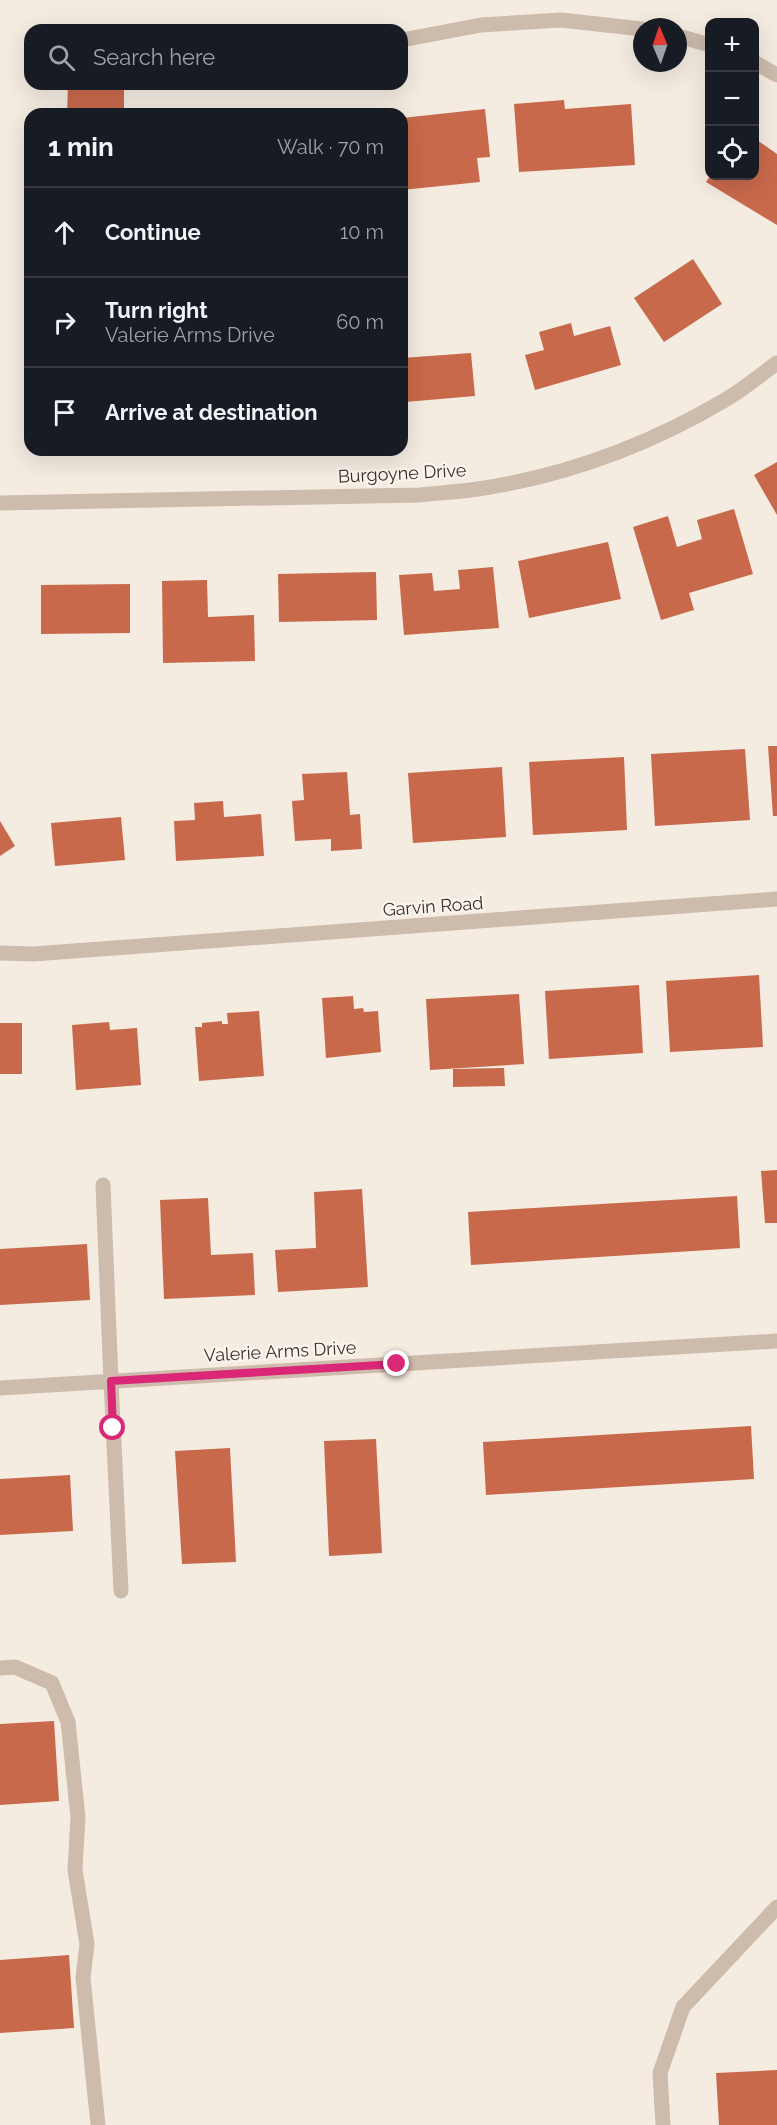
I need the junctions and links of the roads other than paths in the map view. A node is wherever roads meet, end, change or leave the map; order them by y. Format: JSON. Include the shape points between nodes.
{"nodes":[{"id":1,"x":633,"y":28,"type":"edge"},
{"id":2,"x":408,"y":39,"type":"edge"},
{"id":3,"x":687,"y":39,"type":"edge"},
{"id":4,"x":705,"y":44,"type":"edge"},
{"id":5,"x":759,"y":65,"type":"edge"},
{"id":6,"x":777,"y":75,"type":"edge"},
{"id":7,"x":777,"y":363,"type":"edge"},
{"id":8,"x":0,"y":503,"type":"edge"},
{"id":9,"x":777,"y":899,"type":"edge"},
{"id":10,"x":0,"y":953,"type":"edge"},
{"id":11,"x":103,"y":1185,"type":"dead end"},
{"id":12,"x":777,"y":1341,"type":"edge"},
{"id":13,"x":111,"y":1381,"type":"junction"},
{"id":14,"x":0,"y":1388,"type":"edge"},
{"id":15,"x":121,"y":1591,"type":"dead end"},
{"id":16,"x":0,"y":1668,"type":"edge"},
{"id":17,"x":777,"y":1907,"type":"edge"},
{"id":18,"x":98,"y":2125,"type":"edge"},
{"id":19,"x":663,"y":2125,"type":"edge"}],
"edges":[{"from":1,"to":2,"type":"street","via":[[561,20],[481,25]]},
{"from":3,"to":4,"type":"street"},
{"from":5,"to":6,"type":"street"},
{"from":7,"to":8,"type":"street","name":"Burgoyne Drive","via":[[727,399],[657,437],[595,460],[478,489],[419,495]]},
{"from":9,"to":10,"type":"street","name":"Garvin Road","via":[[93,950]]},
{"from":11,"to":13,"type":"street"},
{"from":12,"to":13,"type":"street","name":"Valerie Arms Drive"},
{"from":13,"to":14,"type":"street","name":"Valerie Arms Drive"},
{"from":13,"to":15,"type":"street"},
{"from":16,"to":18,"type":"street","via":[[15,1667],[52,1683],[68,1722],[78,1817],[75,1870],[87,1944],[83,1978]]},
{"from":17,"to":19,"type":"street","via":[[683,2007],[660,2073]]}]}
